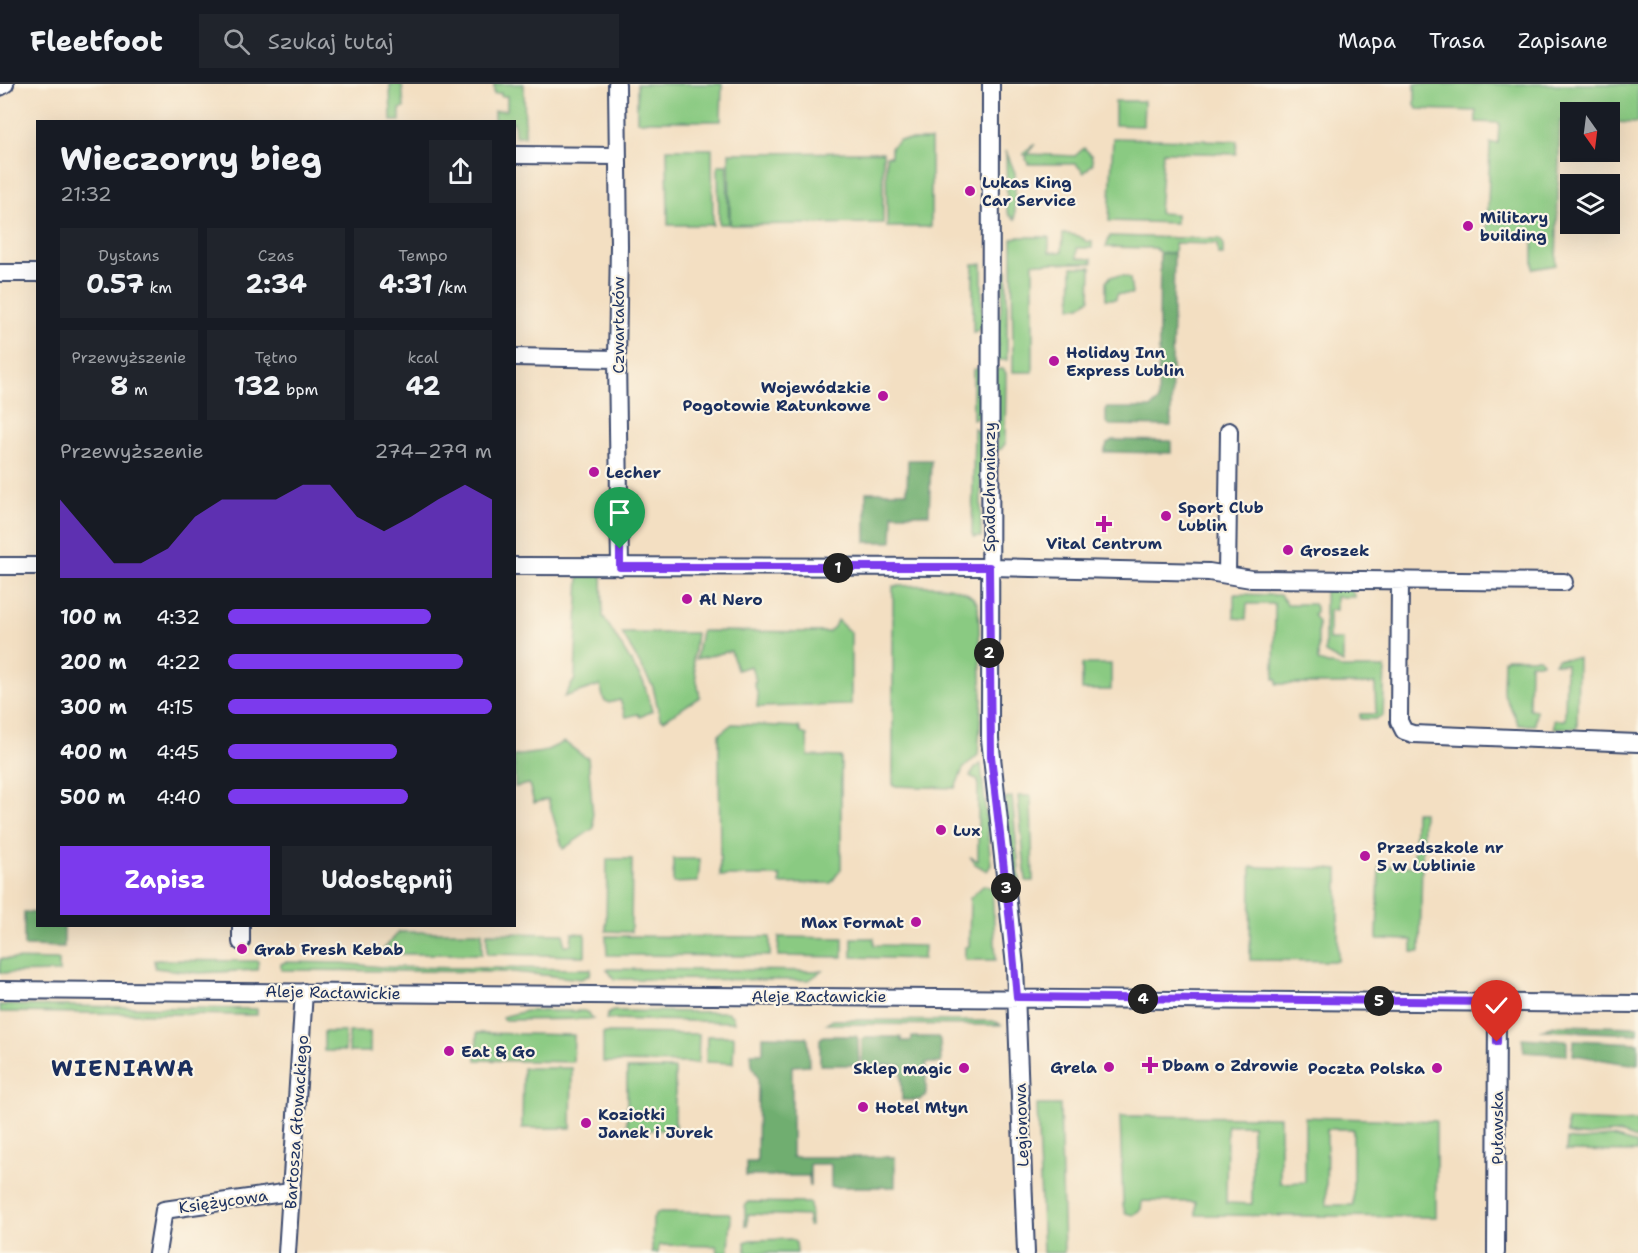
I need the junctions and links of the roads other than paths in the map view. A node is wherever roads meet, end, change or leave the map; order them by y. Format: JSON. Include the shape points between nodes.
{"nodes":[{"id":1,"x":5,"y":84,"type":"edge"},
{"id":2,"x":617,"y":84,"type":"edge"},
{"id":3,"x":991,"y":84,"type":"edge"},
{"id":4,"x":0,"y":87,"type":"edge"},
{"id":5,"x":516,"y":155,"type":"edge"},
{"id":6,"x":617,"y":156,"type":"junction"},
{"id":7,"x":0,"y":273,"type":"edge"},
{"id":8,"x":36,"y":273,"type":"edge"},
{"id":9,"x":516,"y":357,"type":"edge"},
{"id":10,"x":617,"y":359,"type":"junction"},
{"id":11,"x":1229,"y":431,"type":"dead end"},
{"id":12,"x":0,"y":566,"type":"edge"},
{"id":13,"x":36,"y":566,"type":"edge"},
{"id":14,"x":516,"y":566,"type":"edge"},
{"id":15,"x":620,"y":567,"type":"junction"},
{"id":16,"x":989,"y":567,"type":"junction"},
{"id":17,"x":1227,"y":575,"type":"junction"},
{"id":18,"x":1400,"y":580,"type":"junction"},
{"id":19,"x":1564,"y":582,"type":"dead end"},
{"id":20,"x":1638,"y":743,"type":"edge"},
{"id":21,"x":0,"y":990,"type":"edge"},
{"id":22,"x":304,"y":992,"type":"junction"},
{"id":23,"x":1017,"y":997,"type":"junction"},
{"id":24,"x":1497,"y":1002,"type":"junction"},
{"id":25,"x":1638,"y":1004,"type":"edge"},
{"id":26,"x":290,"y":1192,"type":"junction"},
{"id":27,"x":157,"y":1253,"type":"edge"},
{"id":28,"x":287,"y":1253,"type":"edge"},
{"id":29,"x":1026,"y":1253,"type":"edge"},
{"id":30,"x":1496,"y":1253,"type":"edge"}],
"edges":[{"from":1,"to":4,"type":"street"},
{"from":2,"to":6,"type":"street","name":"Czwartaków"},
{"from":3,"to":16,"type":"street","name":"Spadochroniarzy"},
{"from":5,"to":6,"type":"street"},
{"from":6,"to":10,"type":"street","name":"Czwartaków"},
{"from":7,"to":8,"type":"street"},
{"from":9,"to":10,"type":"street"},
{"from":10,"to":15,"type":"street","name":"Czwartaków"},
{"from":11,"to":17,"type":"street"},
{"from":12,"to":13,"type":"street"},
{"from":14,"to":15,"type":"street"},
{"from":15,"to":16,"type":"street"},
{"from":16,"to":17,"type":"street"},
{"from":16,"to":23,"type":"street","name":"Spadochroniarzy","via":[[991,756]]},
{"from":17,"to":18,"type":"street","via":[[1251,579]]},
{"from":18,"to":19,"type":"street"},
{"from":18,"to":20,"type":"street","via":[[1399,721],[1404,730],[1413,734]]},
{"from":21,"to":22,"type":"street","name":"Aleje Racławickie"},
{"from":22,"to":23,"type":"street","name":"Aleje Racławickie"},
{"from":22,"to":26,"type":"street","name":"Bartosza Głowackiego"},
{"from":23,"to":24,"type":"street","name":"Aleje Racławickie"},
{"from":23,"to":29,"type":"street","name":"Legionowa"},
{"from":24,"to":25,"type":"street","name":"Aleje Racławickie"},
{"from":24,"to":30,"type":"street","name":"Puławska"},
{"from":26,"to":27,"type":"street","name":"Księżycowa","via":[[164,1210]]},
{"from":26,"to":28,"type":"street","name":"Bartosza Głowackiego"}]}
